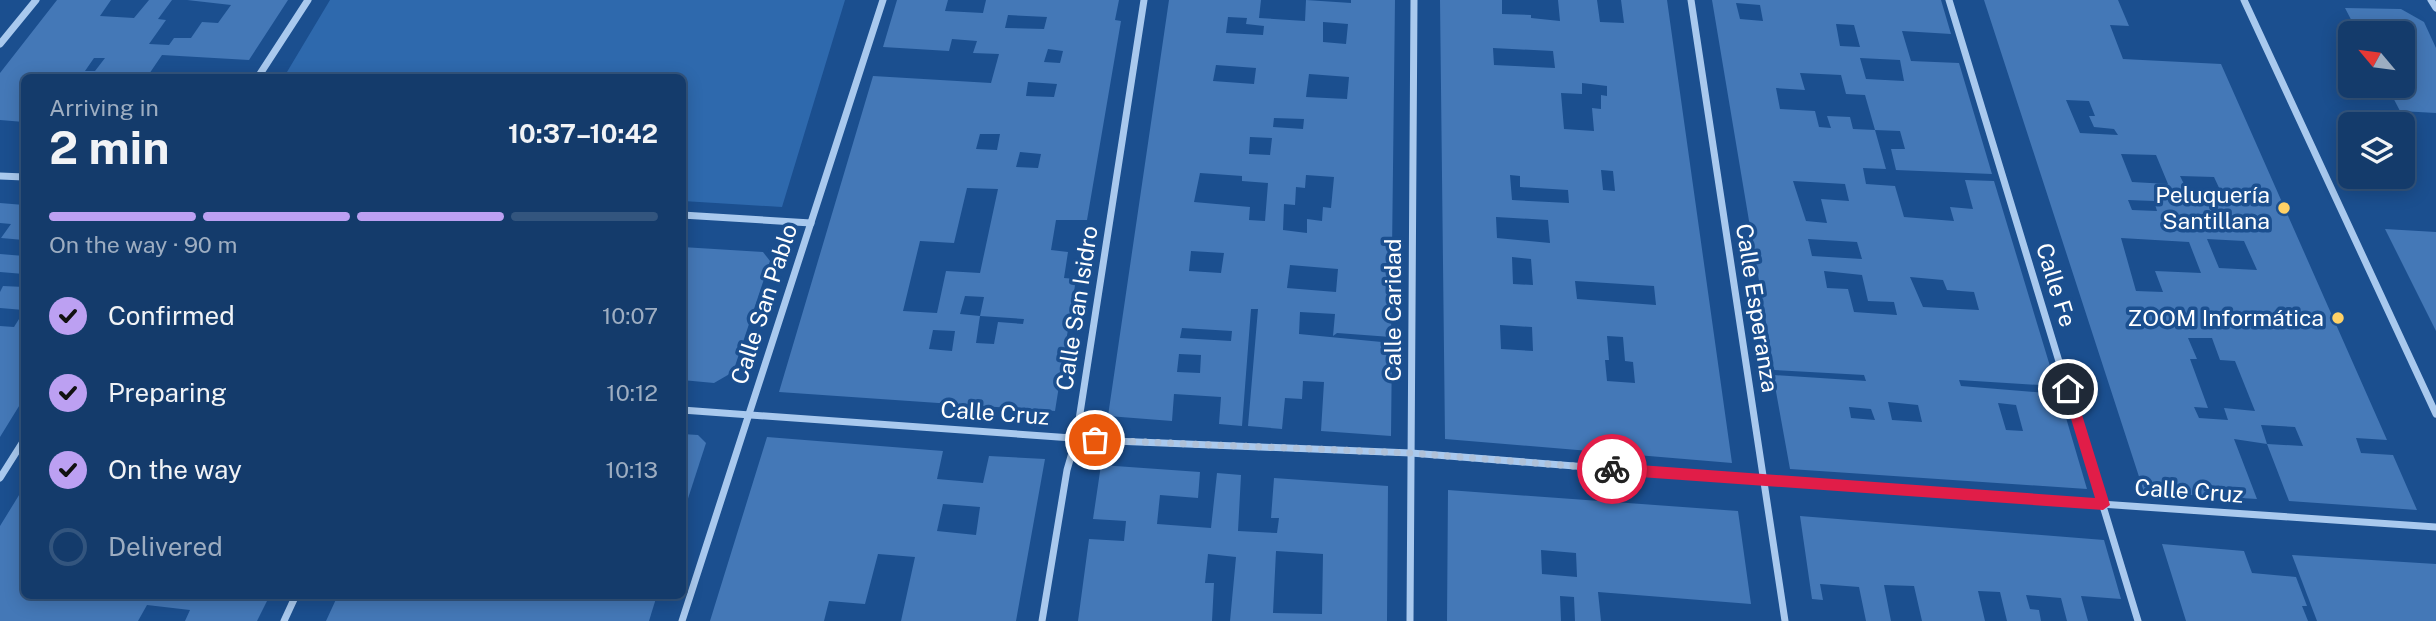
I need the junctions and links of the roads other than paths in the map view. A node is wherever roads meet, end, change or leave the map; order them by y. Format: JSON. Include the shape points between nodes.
{"nodes":[{"id":1,"x":36,"y":0,"type":"edge"},
{"id":2,"x":308,"y":0,"type":"edge"},
{"id":3,"x":883,"y":0,"type":"edge"},
{"id":4,"x":1144,"y":0,"type":"edge"},
{"id":5,"x":1414,"y":0,"type":"edge"},
{"id":6,"x":1691,"y":0,"type":"edge"},
{"id":7,"x":1949,"y":0,"type":"edge"},
{"id":8,"x":2244,"y":0,"type":"edge"},
{"id":9,"x":2431,"y":0,"type":"edge"},
{"id":10,"x":2436,"y":8,"type":"edge"},
{"id":11,"x":0,"y":44,"type":"edge"},
{"id":12,"x":260,"y":74,"type":"edge"},
{"id":13,"x":0,"y":176,"type":"edge"},
{"id":14,"x":21,"y":177,"type":"edge"},
{"id":15,"x":686,"y":215,"type":"edge"},
{"id":16,"x":811,"y":223,"type":"junction"},
{"id":17,"x":686,"y":410,"type":"edge"},
{"id":18,"x":747,"y":414,"type":"junction"},
{"id":19,"x":2436,"y":414,"type":"edge"},
{"id":20,"x":1076,"y":439,"type":"junction"},
{"id":21,"x":21,"y":445,"type":"edge"},
{"id":22,"x":1411,"y":453,"type":"junction"},
{"id":23,"x":0,"y":478,"type":"edge"},
{"id":24,"x":1764,"y":481,"type":"junction"},
{"id":25,"x":2103,"y":505,"type":"junction"},
{"id":26,"x":2436,"y":527,"type":"edge"},
{"id":27,"x":294,"y":599,"type":"edge"},
{"id":28,"x":284,"y":621,"type":"edge"},
{"id":29,"x":682,"y":621,"type":"edge"},
{"id":30,"x":1042,"y":621,"type":"edge"},
{"id":31,"x":1410,"y":621,"type":"edge"},
{"id":32,"x":1785,"y":621,"type":"edge"},
{"id":33,"x":2138,"y":621,"type":"edge"}],
"edges":[{"from":1,"to":11,"type":"street"},
{"from":2,"to":12,"type":"street"},
{"from":3,"to":16,"type":"street","name":"Calle San Pablo"},
{"from":4,"to":20,"type":"street","name":"Calle San Isidro"},
{"from":5,"to":22,"type":"street","name":"Calle Caridad"},
{"from":6,"to":24,"type":"street","name":"Calle Esperanza"},
{"from":7,"to":25,"type":"street","name":"Calle Fe"},
{"from":8,"to":19,"type":"street"},
{"from":9,"to":10,"type":"street"},
{"from":13,"to":14,"type":"street"},
{"from":15,"to":16,"type":"street"},
{"from":16,"to":18,"type":"street","name":"Calle San Pablo"},
{"from":17,"to":18,"type":"street","name":"Calle Cruz"},
{"from":18,"to":20,"type":"street","name":"Calle Cruz"},
{"from":18,"to":29,"type":"street","name":"Calle San Pablo"},
{"from":20,"to":22,"type":"street","name":"Calle Cruz"},
{"from":20,"to":30,"type":"street","name":"Calle San Isidro"},
{"from":21,"to":23,"type":"street"},
{"from":22,"to":24,"type":"street","name":"Calle Cruz"},
{"from":22,"to":31,"type":"street","name":"Calle Caridad"},
{"from":24,"to":25,"type":"street","name":"Calle Cruz"},
{"from":24,"to":32,"type":"street","name":"Calle Esperanza"},
{"from":25,"to":26,"type":"street","name":"Calle Cruz"},
{"from":25,"to":33,"type":"street","name":"Calle Fe"},
{"from":27,"to":28,"type":"street"}]}
